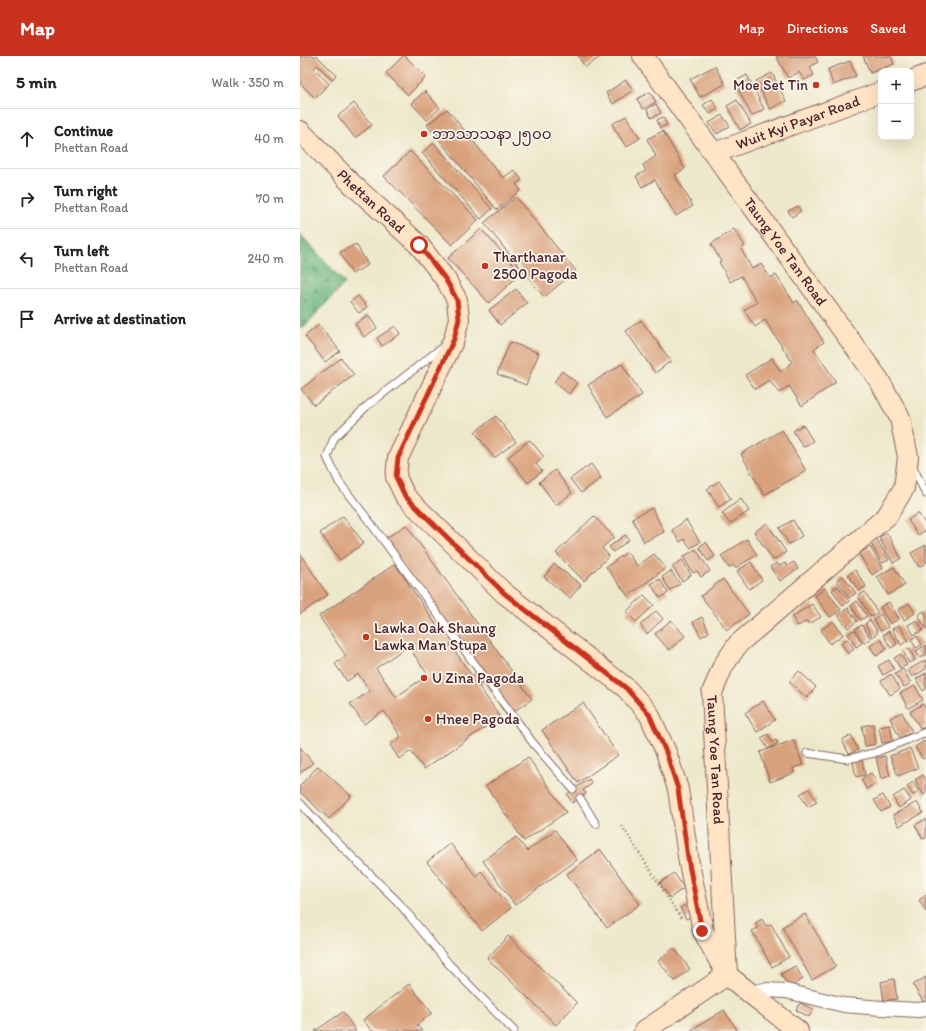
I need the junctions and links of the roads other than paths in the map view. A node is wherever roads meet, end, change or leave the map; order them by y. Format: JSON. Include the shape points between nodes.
{"nodes":[{"id":1,"x":643,"y":56,"type":"edge"},
{"id":2,"x":926,"y":75,"type":"edge"},
{"id":3,"x":914,"y":80,"type":"edge"},
{"id":4,"x":878,"y":93,"type":"edge"},
{"id":5,"x":300,"y":131,"type":"edge"},
{"id":6,"x":714,"y":153,"type":"junction"},
{"id":7,"x":454,"y":339,"type":"junction"},
{"id":8,"x":908,"y":457,"type":"junction"},
{"id":9,"x":926,"y":494,"type":"edge"},
{"id":10,"x":926,"y":732,"type":"edge"},
{"id":11,"x":807,"y":753,"type":"dead end"},
{"id":12,"x":574,"y":789,"type":"dead end"},
{"id":13,"x":580,"y":798,"type":"dead end"},
{"id":14,"x":300,"y":803,"type":"edge"},
{"id":15,"x":596,"y":824,"type":"dead end"},
{"id":16,"x":727,"y":975,"type":"junction"},
{"id":17,"x":749,"y":993,"type":"junction"},
{"id":18,"x":926,"y":1009,"type":"edge"},
{"id":19,"x":514,"y":1031,"type":"edge"},
{"id":20,"x":644,"y":1031,"type":"edge"},
{"id":21,"x":798,"y":1031,"type":"edge"}],
"edges":[{"from":1,"to":6,"type":"street","name":"Taung Yoe Tan Road"},
{"from":2,"to":3,"type":"street"},
{"from":4,"to":6,"type":"street","name":"Wuit Kyi Payar Road"},
{"from":5,"to":7,"type":"street","name":"Phettan Road","via":[[352,184],[419,245],[446,280],[457,300],[459,319]]},
{"from":6,"to":8,"type":"street","name":"Taung Yoe Tan Road","via":[[879,380],[900,418]]},
{"from":7,"to":12,"type":"lane","via":[[367,406],[334,438],[327,457],[339,482],[533,743]]},
{"from":7,"to":16,"type":"street","name":"Phettan Road","via":[[398,458],[396,477],[405,496],[504,593],[626,688],[649,714],[666,752],[678,789],[702,931]]},
{"from":8,"to":9,"type":"lane","name":"Taung Yoe Tan Road"},
{"from":8,"to":16,"type":"street","name":"Taung Yoe Tan Road","via":[[904,488],[887,516],[738,644],[723,666],[712,693]]},
{"from":10,"to":11,"type":"lane","via":[[874,753],[848,759]]},
{"from":13,"to":15,"type":"lane"},
{"from":14,"to":19,"type":"lane","via":[[400,903],[448,964]]},
{"from":16,"to":17,"type":"street","name":"Phettan Road"},
{"from":16,"to":20,"type":"street"},
{"from":17,"to":18,"type":"street","via":[[766,990],[786,991],[844,1005]]},
{"from":17,"to":21,"type":"street","name":"Phettan Road"}]}
